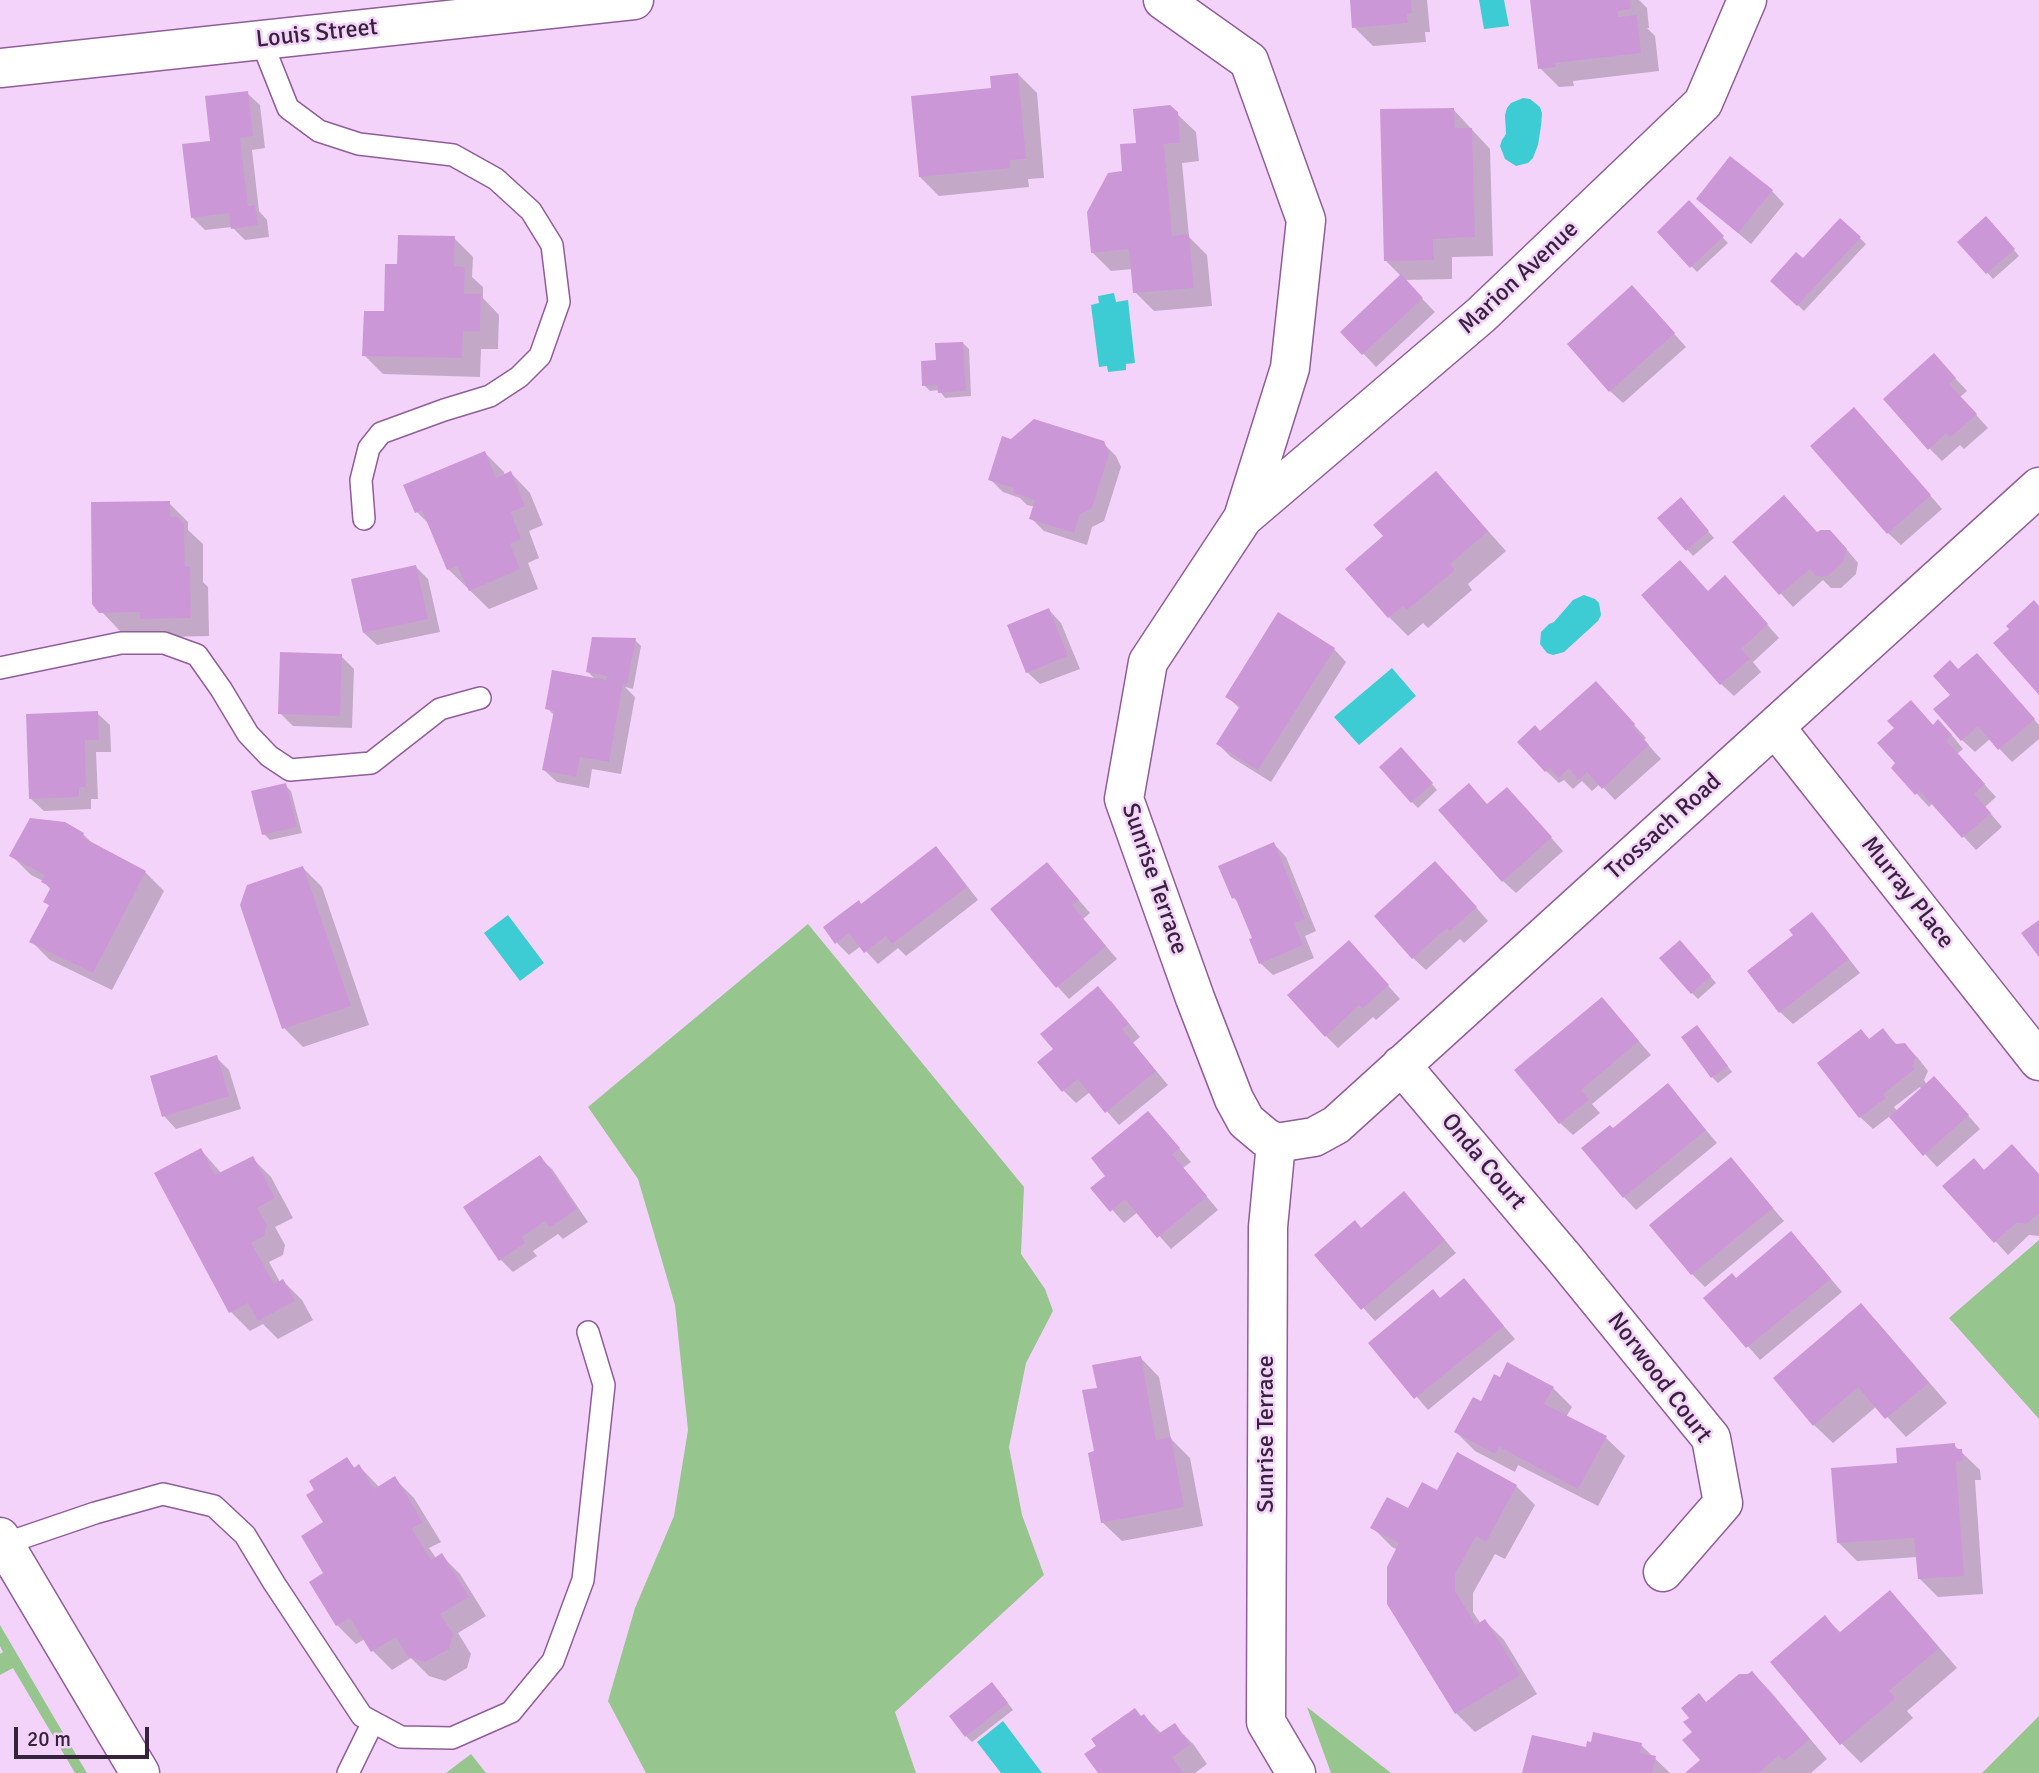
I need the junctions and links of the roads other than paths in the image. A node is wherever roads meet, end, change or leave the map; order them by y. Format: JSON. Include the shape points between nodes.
{"nodes":[{"id":1,"x":634,"y":0,"type":"edge"},
{"id":2,"x":1163,"y":0,"type":"edge"},
{"id":3,"x":1747,"y":0,"type":"edge"},
{"id":4,"x":261,"y":40,"type":"junction"},
{"id":5,"x":0,"y":68,"type":"edge"},
{"id":6,"x":2039,"y":487,"type":"edge"},
{"id":7,"x":1242,"y":517,"type":"junction"},
{"id":8,"x":364,"y":519,"type":"dead end"},
{"id":9,"x":0,"y":668,"type":"edge"},
{"id":10,"x":480,"y":698,"type":"dead end"},
{"id":11,"x":1775,"y":727,"type":"junction"},
{"id":12,"x":2039,"y":1061,"type":"edge"},
{"id":13,"x":1401,"y":1066,"type":"junction"},
{"id":14,"x":1276,"y":1143,"type":"junction"},
{"id":15,"x":1565,"y":1259,"type":"joint"},
{"id":16,"x":588,"y":1332,"type":"dead end"},
{"id":17,"x":2,"y":1540,"type":"edge"},
{"id":18,"x":1663,"y":1572,"type":"dead end"},
{"id":19,"x":373,"y":1722,"type":"junction"},
{"id":20,"x":140,"y":1773,"type":"edge"},
{"id":21,"x":348,"y":1773,"type":"edge"},
{"id":22,"x":1296,"y":1773,"type":"edge"}],
"edges":[{"from":1,"to":4,"type":"street","name":"Louis Street"},
{"from":2,"to":7,"type":"street","name":"Sunrise Terrace","via":[[1249,61],[1306,220],[1290,368]]},
{"from":3,"to":7,"type":"street","name":"Marion Avenue","via":[[1703,103],[1481,315]]},
{"from":4,"to":5,"type":"street","name":"Louis Street"},
{"from":4,"to":8,"type":"lane","via":[[288,108],[319,131],[359,144],[453,155],[505,187],[531,211],[552,245],[559,302],[540,356],[490,396],[381,433],[369,449],[361,480]]},
{"from":6,"to":11,"type":"street","name":"Trossach Road"},
{"from":7,"to":14,"type":"street","name":"Sunrise Terrace","via":[[1148,662],[1124,799],[1234,1099],[1246,1121]]},
{"from":9,"to":10,"type":"lane","via":[[121,643],[164,643],[197,655],[247,734],[290,769],[371,763],[440,709]]},
{"from":11,"to":12,"type":"street","name":"Murray Place"},
{"from":11,"to":13,"type":"street","name":"Trossach Road"},
{"from":13,"to":14,"type":"street","name":"Trossach Road","via":[[1336,1125],[1303,1140]]},
{"from":13,"to":15,"type":"street","name":"Onda Court"},
{"from":14,"to":22,"type":"street","name":"Sunrise Terrace","via":[[1268,1227],[1266,1722]]},
{"from":15,"to":18,"type":"street","name":"Norwood Court","via":[[1711,1438],[1723,1503]]},
{"from":16,"to":19,"type":"lane","via":[[604,1385],[597,1461],[583,1580],[553,1661],[511,1712],[453,1738],[401,1737]]},
{"from":17,"to":19,"type":"lane","via":[[163,1494],[214,1506],[245,1535],[362,1716]]},
{"from":17,"to":20,"type":"street"},
{"from":19,"to":21,"type":"lane"}]}
